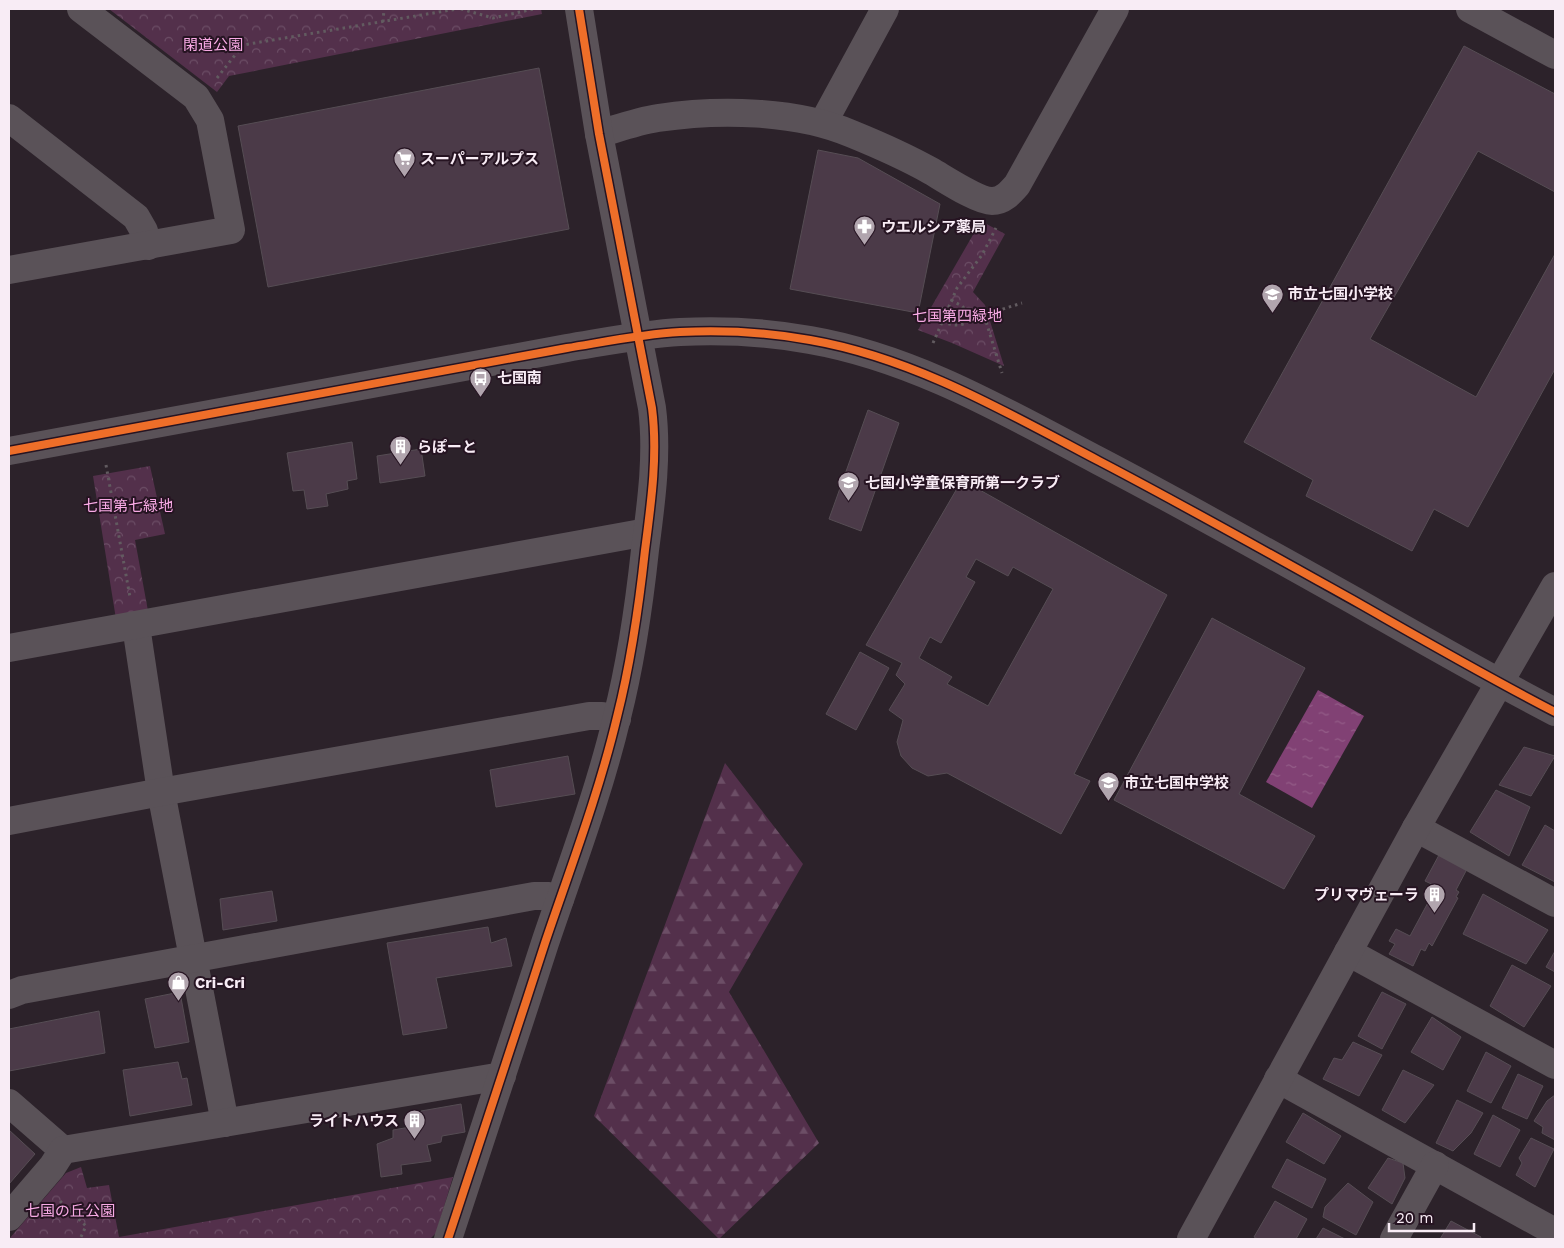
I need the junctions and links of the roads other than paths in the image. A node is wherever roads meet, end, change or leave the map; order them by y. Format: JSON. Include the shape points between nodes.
{"nodes":[{"id":1,"x":81,"y":9,"type":"edge"},
{"id":2,"x":579,"y":9,"type":"edge"},
{"id":3,"x":885,"y":9,"type":"edge"},
{"id":4,"x":1115,"y":9,"type":"edge"},
{"id":5,"x":1470,"y":9,"type":"edge"},
{"id":6,"x":1555,"y":55,"type":"edge"},
{"id":7,"x":823,"y":122,"type":"junction"},
{"id":8,"x":12,"y":127,"type":"edge"},
{"id":9,"x":600,"y":134,"type":"junction"},
{"id":10,"x":148,"y":246,"type":"junction"},
{"id":11,"x":9,"y":270,"type":"edge"},
{"id":12,"x":639,"y":337,"type":"junction"},
{"id":13,"x":9,"y":451,"type":"edge"},
{"id":14,"x":647,"y":532,"type":"junction"},
{"id":15,"x":1555,"y":586,"type":"edge"},
{"id":16,"x":136,"y":626,"type":"junction"},
{"id":17,"x":9,"y":648,"type":"edge"},
{"id":18,"x":1501,"y":683,"type":"junction"},
{"id":19,"x":1555,"y":712,"type":"edge"},
{"id":20,"x":617,"y":719,"type":"junction"},
{"id":21,"x":162,"y":792,"type":"junction"},
{"id":22,"x":9,"y":821,"type":"edge"},
{"id":23,"x":1416,"y":828,"type":"junction"},
{"id":24,"x":560,"y":899,"type":"junction"},
{"id":25,"x":1555,"y":903,"type":"edge"},
{"id":26,"x":1348,"y":952,"type":"junction"},
{"id":27,"x":194,"y":959,"type":"junction"},
{"id":28,"x":9,"y":995,"type":"edge"},
{"id":29,"x":1555,"y":1065,"type":"edge"},
{"id":30,"x":502,"y":1076,"type":"junction"},
{"id":31,"x":1278,"y":1079,"type":"junction"},
{"id":32,"x":9,"y":1103,"type":"edge"},
{"id":33,"x":225,"y":1124,"type":"junction"},
{"id":34,"x":63,"y":1150,"type":"junction"},
{"id":35,"x":1435,"y":1166,"type":"junction"},
{"id":36,"x":9,"y":1217,"type":"edge"},
{"id":37,"x":1555,"y":1232,"type":"edge"},
{"id":38,"x":448,"y":1239,"type":"edge"},
{"id":39,"x":1191,"y":1239,"type":"edge"},
{"id":40,"x":1394,"y":1239,"type":"edge"}],
"edges":[{"from":1,"to":10,"type":"street","via":[[196,97],[210,120],[231,230]]},
{"from":2,"to":9,"type":"street"},
{"from":3,"to":7,"type":"street"},
{"from":4,"to":7,"type":"street","via":[[1017,185],[1000,200],[986,200],[873,143]]},
{"from":5,"to":6,"type":"street"},
{"from":7,"to":9,"type":"street","via":[[716,112],[657,118]]},
{"from":8,"to":10,"type":"street","via":[[136,217]]},
{"from":9,"to":12,"type":"street"},
{"from":10,"to":11,"type":"street"},
{"from":12,"to":13,"type":"street"},
{"from":12,"to":14,"type":"street","via":[[654,424],[654,471]]},
{"from":12,"to":18,"type":"street","via":[[681,332],[769,334],[848,348],[938,379],[1242,538]]},
{"from":14,"to":16,"type":"street"},
{"from":14,"to":20,"type":"street","via":[[629,665]]},
{"from":15,"to":18,"type":"street"},
{"from":16,"to":17,"type":"street"},
{"from":16,"to":21,"type":"street"},
{"from":18,"to":19,"type":"street"},
{"from":18,"to":23,"type":"street"},
{"from":20,"to":21,"type":"street","via":[[589,716]]},
{"from":20,"to":24,"type":"street"},
{"from":21,"to":22,"type":"street"},
{"from":21,"to":27,"type":"street"},
{"from":23,"to":25,"type":"street"},
{"from":23,"to":26,"type":"street"},
{"from":24,"to":27,"type":"street","via":[[534,896]]},
{"from":24,"to":30,"type":"street"},
{"from":26,"to":29,"type":"street"},
{"from":26,"to":31,"type":"street"},
{"from":27,"to":28,"type":"street"},
{"from":27,"to":33,"type":"street"},
{"from":30,"to":33,"type":"street"},
{"from":30,"to":38,"type":"street"},
{"from":31,"to":35,"type":"street"},
{"from":31,"to":39,"type":"street"},
{"from":32,"to":34,"type":"street"},
{"from":33,"to":34,"type":"street"},
{"from":34,"to":36,"type":"street"},
{"from":35,"to":37,"type":"street"},
{"from":35,"to":40,"type":"street"}]}
